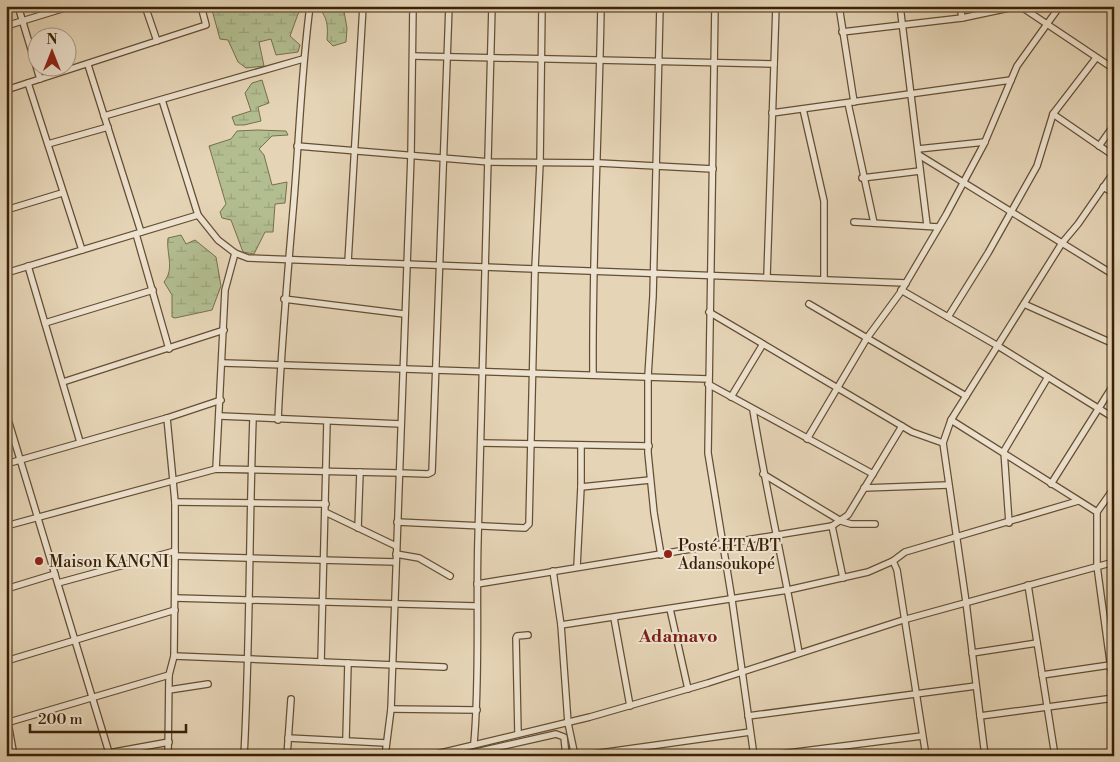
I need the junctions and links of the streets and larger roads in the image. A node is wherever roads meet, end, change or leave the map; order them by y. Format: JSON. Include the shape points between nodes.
{"nodes":[{"id":1,"x":18,"y":6,"type":"edge"},
{"id":2,"x":71,"y":6,"type":"edge"},
{"id":3,"x":145,"y":6,"type":"edge"},
{"id":4,"x":201,"y":6,"type":"edge"},
{"id":5,"x":310,"y":6,"type":"edge"},
{"id":6,"x":363,"y":6,"type":"edge"},
{"id":7,"x":414,"y":6,"type":"edge"},
{"id":8,"x":450,"y":6,"type":"edge"},
{"id":9,"x":492,"y":6,"type":"edge"},
{"id":10,"x":542,"y":6,"type":"edge"},
{"id":11,"x":601,"y":6,"type":"edge"},
{"id":12,"x":660,"y":6,"type":"edge"},
{"id":13,"x":715,"y":6,"type":"edge"},
{"id":14,"x":776,"y":6,"type":"edge"},
{"id":15,"x":839,"y":6,"type":"edge"},
{"id":16,"x":900,"y":6,"type":"edge"},
{"id":17,"x":960,"y":6,"type":"edge"},
{"id":18,"x":1020,"y":6,"type":"edge"},
{"id":19,"x":1060,"y":6,"type":"edge"},
{"id":20,"x":962,"y":18,"type":"junction"},
{"id":21,"x":22,"y":21,"type":"junction"},
{"id":22,"x":1048,"y":24,"type":"junction"},
{"id":23,"x":903,"y":25,"type":"junction"},
{"id":24,"x":6,"y":26,"type":"edge"},
{"id":25,"x":842,"y":32,"type":"junction"},
{"id":26,"x":157,"y":41,"type":"junction"},
{"id":27,"x":413,"y":56,"type":"junction"},
{"id":28,"x":448,"y":57,"type":"junction"},
{"id":29,"x":491,"y":58,"type":"junction"},
{"id":30,"x":540,"y":58,"type":"junction"},
{"id":31,"x":1096,"y":58,"type":"junction"},
{"id":32,"x":303,"y":59,"type":"junction"},
{"id":33,"x":600,"y":60,"type":"junction"},
{"id":34,"x":658,"y":62,"type":"junction"},
{"id":35,"x":714,"y":63,"type":"junction"},
{"id":36,"x":774,"y":64,"type":"junction"},
{"id":37,"x":88,"y":65,"type":"junction"},
{"id":38,"x":1114,"y":69,"type":"edge"},
{"id":39,"x":40,"y":79,"type":"junction"},
{"id":40,"x":1011,"y":80,"type":"junction"},
{"id":41,"x":28,"y":83,"type":"junction"},
{"id":42,"x":6,"y":90,"type":"edge"},
{"id":43,"x":911,"y":93,"type":"junction"},
{"id":44,"x":162,"y":100,"type":"junction"},
{"id":45,"x":851,"y":102,"type":"junction"},
{"id":46,"x":803,"y":109,"type":"junction"},
{"id":47,"x":772,"y":114,"type":"junction"},
{"id":48,"x":1053,"y":114,"type":"junction"},
{"id":49,"x":104,"y":116,"type":"junction"},
{"id":50,"x":1114,"y":125,"type":"edge"},
{"id":51,"x":108,"y":127,"type":"junction"},
{"id":52,"x":985,"y":142,"type":"junction"},
{"id":53,"x":48,"y":144,"type":"junction"},
{"id":54,"x":297,"y":146,"type":"junction"},
{"id":55,"x":1099,"y":146,"type":"junction"},
{"id":56,"x":354,"y":151,"type":"junction"},
{"id":57,"x":918,"y":152,"type":"junction"},
{"id":58,"x":411,"y":155,"type":"junction"},
{"id":59,"x":1114,"y":156,"type":"edge"},
{"id":60,"x":445,"y":158,"type":"junction"},
{"id":61,"x":490,"y":162,"type":"junction"},
{"id":62,"x":540,"y":163,"type":"junction"},
{"id":63,"x":598,"y":163,"type":"junction"},
{"id":64,"x":655,"y":168,"type":"junction"},
{"id":65,"x":713,"y":169,"type":"junction"},
{"id":66,"x":920,"y":171,"type":"junction"},
{"id":67,"x":1114,"y":172,"type":"edge"},
{"id":68,"x":862,"y":178,"type":"junction"},
{"id":69,"x":964,"y":182,"type":"junction"},
{"id":70,"x":1103,"y":187,"type":"junction"},
{"id":71,"x":62,"y":193,"type":"junction"},
{"id":72,"x":1114,"y":193,"type":"edge"},
{"id":73,"x":6,"y":210,"type":"edge"},
{"id":74,"x":1011,"y":211,"type":"junction"},
{"id":75,"x":198,"y":215,"type":"junction"},
{"id":76,"x":854,"y":222,"type":"dead end"},
{"id":77,"x":874,"y":223,"type":"junction"},
{"id":78,"x":927,"y":225,"type":"junction"},
{"id":79,"x":938,"y":227,"type":"junction"},
{"id":80,"x":138,"y":233,"type":"junction"},
{"id":81,"x":1062,"y":243,"type":"junction"},
{"id":82,"x":82,"y":250,"type":"junction"},
{"id":83,"x":235,"y":253,"type":"junction"},
{"id":84,"x":287,"y":260,"type":"junction"},
{"id":85,"x":348,"y":262,"type":"junction"},
{"id":86,"x":406,"y":263,"type":"junction"},
{"id":87,"x":442,"y":265,"type":"junction"},
{"id":88,"x":28,"y":266,"type":"junction"},
{"id":89,"x":485,"y":266,"type":"junction"},
{"id":90,"x":535,"y":268,"type":"junction"},
{"id":91,"x":592,"y":270,"type":"junction"},
{"id":92,"x":6,"y":272,"type":"edge"},
{"id":93,"x":653,"y":272,"type":"junction"},
{"id":94,"x":1113,"y":273,"type":"edge"},
{"id":95,"x":711,"y":274,"type":"junction"},
{"id":96,"x":767,"y":276,"type":"junction"},
{"id":97,"x":824,"y":278,"type":"junction"},
{"id":98,"x":906,"y":283,"type":"junction"},
{"id":99,"x":153,"y":290,"type":"junction"},
{"id":100,"x":901,"y":290,"type":"junction"},
{"id":101,"x":284,"y":299,"type":"junction"},
{"id":102,"x":809,"y":304,"type":"dead end"},
{"id":103,"x":1024,"y":304,"type":"junction"},
{"id":104,"x":709,"y":312,"type":"junction"},
{"id":105,"x":404,"y":314,"type":"junction"},
{"id":106,"x":948,"y":317,"type":"junction"},
{"id":107,"x":45,"y":323,"type":"junction"},
{"id":108,"x":224,"y":330,"type":"junction"},
{"id":109,"x":868,"y":338,"type":"junction"},
{"id":110,"x":763,"y":344,"type":"junction"},
{"id":111,"x":1114,"y":344,"type":"edge"},
{"id":112,"x":998,"y":346,"type":"junction"},
{"id":113,"x":169,"y":349,"type":"junction"},
{"id":114,"x":223,"y":363,"type":"junction"},
{"id":115,"x":280,"y":367,"type":"junction"},
{"id":116,"x":402,"y":368,"type":"junction"},
{"id":117,"x":437,"y":370,"type":"junction"},
{"id":118,"x":483,"y":371,"type":"junction"},
{"id":119,"x":532,"y":373,"type":"junction"},
{"id":120,"x":593,"y":375,"type":"junction"},
{"id":121,"x":648,"y":376,"type":"junction"},
{"id":122,"x":1048,"y":376,"type":"junction"},
{"id":123,"x":708,"y":381,"type":"junction"},
{"id":124,"x":63,"y":382,"type":"junction"},
{"id":125,"x":1114,"y":384,"type":"edge"},
{"id":126,"x":837,"y":389,"type":"junction"},
{"id":127,"x":966,"y":396,"type":"junction"},
{"id":128,"x":731,"y":397,"type":"junction"},
{"id":129,"x":221,"y":400,"type":"junction"},
{"id":130,"x":1099,"y":408,"type":"junction"},
{"id":131,"x":753,"y":410,"type":"junction"},
{"id":132,"x":6,"y":413,"type":"edge"},
{"id":133,"x":220,"y":416,"type":"junction"},
{"id":134,"x":167,"y":418,"type":"junction"},
{"id":135,"x":1114,"y":418,"type":"edge"},
{"id":136,"x":253,"y":419,"type":"junction"},
{"id":137,"x":278,"y":420,"type":"junction"},
{"id":138,"x":951,"y":420,"type":"junction"},
{"id":139,"x":326,"y":422,"type":"junction"},
{"id":140,"x":401,"y":424,"type":"junction"},
{"id":141,"x":902,"y":426,"type":"junction"},
{"id":142,"x":806,"y":439,"type":"junction"},
{"id":143,"x":80,"y":442,"type":"junction"},
{"id":144,"x":481,"y":443,"type":"junction"},
{"id":145,"x":943,"y":443,"type":"junction"},
{"id":146,"x":530,"y":445,"type":"junction"},
{"id":147,"x":581,"y":445,"type":"junction"},
{"id":148,"x":648,"y":446,"type":"junction"},
{"id":149,"x":1004,"y":451,"type":"junction"},
{"id":150,"x":21,"y":460,"type":"junction"},
{"id":151,"x":6,"y":464,"type":"edge"},
{"id":152,"x":216,"y":469,"type":"junction"},
{"id":153,"x":251,"y":469,"type":"junction"},
{"id":154,"x":326,"y":471,"type":"junction"},
{"id":155,"x":360,"y":472,"type":"junction"},
{"id":156,"x":399,"y":473,"type":"junction"},
{"id":157,"x":763,"y":474,"type":"junction"},
{"id":158,"x":873,"y":474,"type":"junction"},
{"id":159,"x":173,"y":480,"type":"junction"},
{"id":160,"x":650,"y":480,"type":"junction"},
{"id":161,"x":1051,"y":484,"type":"junction"},
{"id":162,"x":948,"y":485,"type":"junction"},
{"id":163,"x":581,"y":487,"type":"junction"},
{"id":164,"x":864,"y":488,"type":"junction"},
{"id":165,"x":1114,"y":488,"type":"edge"},
{"id":166,"x":1078,"y":501,"type":"junction"},
{"id":167,"x":175,"y":502,"type":"junction"},
{"id":168,"x":250,"y":504,"type":"junction"},
{"id":169,"x":326,"y":504,"type":"junction"},
{"id":170,"x":326,"y":512,"type":"junction"},
{"id":171,"x":1097,"y":512,"type":"junction"},
{"id":172,"x":38,"y":517,"type":"junction"},
{"id":173,"x":841,"y":521,"type":"junction"},
{"id":174,"x":398,"y":522,"type":"junction"},
{"id":175,"x":1009,"y":523,"type":"junction"},
{"id":176,"x":875,"y":524,"type":"dead end"},
{"id":177,"x":6,"y":526,"type":"edge"},
{"id":178,"x":478,"y":526,"type":"junction"},
{"id":179,"x":832,"y":526,"type":"junction"},
{"id":180,"x":358,"y":528,"type":"junction"},
{"id":181,"x":778,"y":535,"type":"junction"},
{"id":182,"x":955,"y":537,"type":"junction"},
{"id":183,"x":724,"y":543,"type":"junction"},
{"id":184,"x":396,"y":546,"type":"junction"},
{"id":185,"x":175,"y":553,"type":"junction"},
{"id":186,"x":396,"y":554,"type":"junction"},
{"id":187,"x":661,"y":555,"type":"junction"},
{"id":188,"x":248,"y":558,"type":"junction"},
{"id":189,"x":324,"y":559,"type":"junction"},
{"id":190,"x":894,"y":561,"type":"junction"},
{"id":191,"x":396,"y":562,"type":"junction"},
{"id":192,"x":1114,"y":562,"type":"edge"},
{"id":193,"x":1097,"y":566,"type":"junction"},
{"id":194,"x":577,"y":568,"type":"junction"},
{"id":195,"x":553,"y":571,"type":"junction"},
{"id":196,"x":55,"y":574,"type":"junction"},
{"id":197,"x":450,"y":576,"type":"dead end"},
{"id":198,"x":843,"y":578,"type":"junction"},
{"id":199,"x":58,"y":583,"type":"junction"},
{"id":200,"x":476,"y":584,"type":"junction"},
{"id":201,"x":1028,"y":585,"type":"junction"},
{"id":202,"x":6,"y":589,"type":"edge"},
{"id":203,"x":788,"y":590,"type":"junction"},
{"id":204,"x":175,"y":598,"type":"junction"},
{"id":205,"x":248,"y":599,"type":"junction"},
{"id":206,"x":732,"y":600,"type":"junction"},
{"id":207,"x":323,"y":601,"type":"junction"},
{"id":208,"x":966,"y":602,"type":"junction"},
{"id":209,"x":394,"y":604,"type":"junction"},
{"id":210,"x":476,"y":606,"type":"junction"},
{"id":211,"x":670,"y":609,"type":"junction"},
{"id":212,"x":174,"y":610,"type":"junction"},
{"id":213,"x":614,"y":618,"type":"junction"},
{"id":214,"x":903,"y":620,"type":"junction"},
{"id":215,"x":561,"y":626,"type":"junction"},
{"id":216,"x":528,"y":635,"type":"dead end"},
{"id":217,"x":75,"y":640,"type":"junction"},
{"id":218,"x":1037,"y":643,"type":"junction"},
{"id":219,"x":1111,"y":649,"type":"edge"},
{"id":220,"x":799,"y":653,"type":"junction"},
{"id":221,"x":972,"y":653,"type":"junction"},
{"id":222,"x":174,"y":656,"type":"junction"},
{"id":223,"x":248,"y":658,"type":"junction"},
{"id":224,"x":6,"y":661,"type":"edge"},
{"id":225,"x":321,"y":662,"type":"junction"},
{"id":226,"x":348,"y":663,"type":"junction"},
{"id":227,"x":392,"y":665,"type":"junction"},
{"id":228,"x":1110,"y":665,"type":"junction"},
{"id":229,"x":444,"y":667,"type":"dead end"},
{"id":230,"x":742,"y":673,"type":"junction"},
{"id":231,"x":169,"y":675,"type":"junction"},
{"id":232,"x":1042,"y":675,"type":"junction"},
{"id":233,"x":208,"y":684,"type":"dead end"},
{"id":234,"x":976,"y":686,"type":"junction"},
{"id":235,"x":688,"y":689,"type":"junction"},
{"id":236,"x":169,"y":690,"type":"junction"},
{"id":237,"x":1114,"y":691,"type":"edge"},
{"id":238,"x":916,"y":695,"type":"junction"},
{"id":239,"x":1114,"y":698,"type":"edge"},
{"id":240,"x":93,"y":699,"type":"junction"},
{"id":241,"x":291,"y":699,"type":"dead end"},
{"id":242,"x":630,"y":706,"type":"junction"},
{"id":243,"x":1047,"y":708,"type":"junction"},
{"id":244,"x":391,"y":709,"type":"junction"},
{"id":245,"x":477,"y":710,"type":"junction"},
{"id":246,"x":748,"y":716,"type":"junction"},
{"id":247,"x":980,"y":716,"type":"junction"},
{"id":248,"x":7,"y":723,"type":"edge"},
{"id":249,"x":568,"y":723,"type":"junction"},
{"id":250,"x":750,"y":732,"type":"junction"},
{"id":251,"x":518,"y":733,"type":"junction"},
{"id":252,"x":922,"y":736,"type":"junction"},
{"id":253,"x":288,"y":738,"type":"junction"},
{"id":254,"x":346,"y":740,"type":"junction"},
{"id":255,"x":169,"y":742,"type":"junction"},
{"id":256,"x":386,"y":743,"type":"junction"},
{"id":257,"x":474,"y":743,"type":"junction"},
{"id":258,"x":816,"y":752,"type":"edge"},
{"id":259,"x":109,"y":754,"type":"edge"},
{"id":260,"x":14,"y":756,"type":"edge"},
{"id":261,"x":92,"y":756,"type":"edge"},
{"id":262,"x":168,"y":756,"type":"edge"},
{"id":263,"x":244,"y":756,"type":"edge"},
{"id":264,"x":287,"y":756,"type":"edge"},
{"id":265,"x":385,"y":756,"type":"edge"},
{"id":266,"x":428,"y":756,"type":"edge"},
{"id":267,"x":459,"y":756,"type":"edge"},
{"id":268,"x":566,"y":756,"type":"edge"},
{"id":269,"x":576,"y":756,"type":"edge"},
{"id":270,"x":754,"y":756,"type":"edge"},
{"id":271,"x":764,"y":756,"type":"edge"},
{"id":272,"x":926,"y":756,"type":"edge"},
{"id":273,"x":984,"y":756,"type":"edge"},
{"id":274,"x":1055,"y":756,"type":"edge"}],
"edges":[{"from":1,"to":21,"type":"street"},
{"from":2,"to":21,"type":"street"},
{"from":3,"to":26,"type":"street"},
{"from":4,"to":26,"type":"street","via":[[206,25]]},
{"from":5,"to":32,"type":"street"},
{"from":6,"to":56,"type":"street"},
{"from":7,"to":27,"type":"street"},
{"from":8,"to":28,"type":"street"},
{"from":9,"to":29,"type":"street"},
{"from":10,"to":30,"type":"street"},
{"from":11,"to":33,"type":"street"},
{"from":12,"to":34,"type":"street"},
{"from":13,"to":35,"type":"street"},
{"from":14,"to":36,"type":"street"},
{"from":15,"to":25,"type":"street"},
{"from":16,"to":23,"type":"street"},
{"from":17,"to":20,"type":"street"},
{"from":18,"to":20,"type":"street"},
{"from":18,"to":22,"type":"street"},
{"from":19,"to":22,"type":"street"},
{"from":20,"to":23,"type":"street"},
{"from":21,"to":24,"type":"street"},
{"from":21,"to":39,"type":"street"},
{"from":22,"to":31,"type":"street"},
{"from":22,"to":40,"type":"street","via":[[1017,66]]},
{"from":23,"to":25,"type":"street"},
{"from":23,"to":43,"type":"street"},
{"from":25,"to":45,"type":"street"},
{"from":26,"to":37,"type":"street"},
{"from":27,"to":28,"type":"street"},
{"from":27,"to":58,"type":"street"},
{"from":28,"to":29,"type":"street"},
{"from":28,"to":60,"type":"street"},
{"from":29,"to":30,"type":"street"},
{"from":29,"to":61,"type":"street"},
{"from":30,"to":33,"type":"street"},
{"from":30,"to":62,"type":"street"},
{"from":31,"to":38,"type":"street"},
{"from":31,"to":48,"type":"street"},
{"from":32,"to":44,"type":"street"},
{"from":32,"to":54,"type":"street"},
{"from":33,"to":34,"type":"street"},
{"from":33,"to":63,"type":"street"},
{"from":34,"to":35,"type":"street"},
{"from":34,"to":64,"type":"street"},
{"from":35,"to":36,"type":"street"},
{"from":35,"to":65,"type":"street"},
{"from":36,"to":47,"type":"street"},
{"from":37,"to":39,"type":"street"},
{"from":37,"to":49,"type":"street"},
{"from":39,"to":41,"type":"street"},
{"from":40,"to":43,"type":"street"},
{"from":40,"to":52,"type":"street"},
{"from":41,"to":42,"type":"street"},
{"from":41,"to":53,"type":"street"},
{"from":43,"to":45,"type":"street"},
{"from":43,"to":57,"type":"street"},
{"from":44,"to":49,"type":"street"},
{"from":44,"to":75,"type":"street"},
{"from":45,"to":46,"type":"street"},
{"from":45,"to":68,"type":"street"},
{"from":46,"to":47,"type":"street"},
{"from":46,"to":97,"type":"street","via":[[824,202]]},
{"from":47,"to":96,"type":"street"},
{"from":48,"to":55,"type":"street"},
{"from":48,"to":74,"type":"street","via":[[1037,166]]},
{"from":49,"to":51,"type":"street"},
{"from":50,"to":55,"type":"street"},
{"from":51,"to":53,"type":"street"},
{"from":51,"to":80,"type":"street"},
{"from":52,"to":57,"type":"street"},
{"from":52,"to":69,"type":"street"},
{"from":53,"to":71,"type":"street"},
{"from":54,"to":56,"type":"street"},
{"from":54,"to":84,"type":"street"},
{"from":55,"to":59,"type":"street"},
{"from":56,"to":58,"type":"street"},
{"from":56,"to":85,"type":"street"},
{"from":57,"to":66,"type":"street"},
{"from":57,"to":69,"type":"street"},
{"from":58,"to":60,"type":"street"},
{"from":58,"to":86,"type":"street"},
{"from":60,"to":61,"type":"street"},
{"from":60,"to":87,"type":"street"},
{"from":61,"to":62,"type":"street"},
{"from":61,"to":89,"type":"street"},
{"from":62,"to":63,"type":"street"},
{"from":62,"to":90,"type":"street"},
{"from":63,"to":64,"type":"street"},
{"from":63,"to":91,"type":"street"},
{"from":64,"to":65,"type":"street"},
{"from":64,"to":93,"type":"street"},
{"from":65,"to":95,"type":"street"},
{"from":66,"to":68,"type":"street"},
{"from":66,"to":78,"type":"street"},
{"from":67,"to":70,"type":"street"},
{"from":68,"to":77,"type":"street"},
{"from":69,"to":74,"type":"street"},
{"from":69,"to":79,"type":"street"},
{"from":70,"to":72,"type":"street"},
{"from":70,"to":81,"type":"street"},
{"from":71,"to":73,"type":"street"},
{"from":71,"to":82,"type":"street"},
{"from":74,"to":81,"type":"street"},
{"from":74,"to":106,"type":"street"},
{"from":75,"to":80,"type":"street"},
{"from":75,"to":83,"type":"street","via":[[210,232]]},
{"from":76,"to":77,"type":"street"},
{"from":77,"to":78,"type":"street"},
{"from":78,"to":79,"type":"street"},
{"from":79,"to":98,"type":"street"},
{"from":80,"to":82,"type":"street"},
{"from":80,"to":99,"type":"street"},
{"from":81,"to":94,"type":"street"},
{"from":81,"to":103,"type":"street"},
{"from":82,"to":88,"type":"street"},
{"from":83,"to":84,"type":"street","via":[[255,259]]},
{"from":83,"to":108,"type":"street","via":[[225,290]]},
{"from":84,"to":85,"type":"street"},
{"from":84,"to":101,"type":"street"},
{"from":85,"to":86,"type":"street"},
{"from":86,"to":87,"type":"street"},
{"from":86,"to":105,"type":"street"},
{"from":87,"to":89,"type":"street"},
{"from":87,"to":117,"type":"street"},
{"from":88,"to":92,"type":"street"},
{"from":88,"to":107,"type":"street"},
{"from":89,"to":90,"type":"street"},
{"from":89,"to":118,"type":"street"},
{"from":90,"to":91,"type":"street"},
{"from":90,"to":119,"type":"street"},
{"from":91,"to":93,"type":"street"},
{"from":91,"to":120,"type":"street"},
{"from":93,"to":95,"type":"street"},
{"from":93,"to":121,"type":"street"},
{"from":95,"to":96,"type":"street"},
{"from":95,"to":104,"type":"street"},
{"from":96,"to":97,"type":"street"},
{"from":97,"to":98,"type":"street"},
{"from":98,"to":100,"type":"street"},
{"from":99,"to":107,"type":"street"},
{"from":99,"to":113,"type":"street"},
{"from":100,"to":106,"type":"street"},
{"from":100,"to":109,"type":"street"},
{"from":101,"to":105,"type":"street"},
{"from":101,"to":115,"type":"street"},
{"from":102,"to":109,"type":"street"},
{"from":103,"to":111,"type":"street"},
{"from":103,"to":112,"type":"street"},
{"from":104,"to":110,"type":"street"},
{"from":104,"to":123,"type":"street"},
{"from":105,"to":116,"type":"street"},
{"from":106,"to":112,"type":"street"},
{"from":107,"to":124,"type":"street"},
{"from":108,"to":113,"type":"street"},
{"from":108,"to":114,"type":"street"},
{"from":109,"to":126,"type":"street"},
{"from":109,"to":127,"type":"street"},
{"from":110,"to":126,"type":"street"},
{"from":110,"to":128,"type":"street"},
{"from":112,"to":122,"type":"street"},
{"from":112,"to":127,"type":"street"},
{"from":113,"to":124,"type":"street"},
{"from":114,"to":115,"type":"street"},
{"from":114,"to":129,"type":"street"},
{"from":115,"to":116,"type":"street"},
{"from":115,"to":137,"type":"street"},
{"from":116,"to":117,"type":"street"},
{"from":116,"to":140,"type":"street"},
{"from":117,"to":118,"type":"street"},
{"from":117,"to":156,"type":"street","via":[[432,472]]},
{"from":118,"to":119,"type":"street"},
{"from":118,"to":144,"type":"street"},
{"from":119,"to":120,"type":"street"},
{"from":119,"to":146,"type":"street"},
{"from":120,"to":121,"type":"street"},
{"from":121,"to":123,"type":"street"},
{"from":121,"to":148,"type":"street"},
{"from":122,"to":130,"type":"street"},
{"from":122,"to":149,"type":"street"},
{"from":123,"to":128,"type":"street"},
{"from":123,"to":183,"type":"street","via":[[708,453]]},
{"from":124,"to":143,"type":"street"},
{"from":125,"to":130,"type":"street"},
{"from":126,"to":141,"type":"street"},
{"from":126,"to":142,"type":"street"},
{"from":127,"to":138,"type":"street"},
{"from":128,"to":131,"type":"street"},
{"from":129,"to":133,"type":"street"},
{"from":129,"to":134,"type":"street"},
{"from":130,"to":135,"type":"street"},
{"from":130,"to":161,"type":"street"},
{"from":131,"to":142,"type":"street"},
{"from":131,"to":157,"type":"street"},
{"from":132,"to":150,"type":"street"},
{"from":133,"to":136,"type":"street"},
{"from":133,"to":152,"type":"street"},
{"from":134,"to":143,"type":"street"},
{"from":134,"to":159,"type":"street"},
{"from":136,"to":137,"type":"street"},
{"from":136,"to":153,"type":"street"},
{"from":137,"to":139,"type":"street"},
{"from":138,"to":145,"type":"street"},
{"from":138,"to":149,"type":"street"},
{"from":139,"to":140,"type":"street"},
{"from":139,"to":154,"type":"street"},
{"from":140,"to":156,"type":"street"},
{"from":141,"to":145,"type":"street"},
{"from":141,"to":158,"type":"street"},
{"from":142,"to":158,"type":"street"},
{"from":143,"to":150,"type":"street"},
{"from":144,"to":146,"type":"street"},
{"from":144,"to":178,"type":"street"},
{"from":145,"to":162,"type":"street"},
{"from":146,"to":147,"type":"street"},
{"from":146,"to":178,"type":"street","via":[[528,526]]},
{"from":147,"to":148,"type":"street"},
{"from":147,"to":163,"type":"street"},
{"from":148,"to":160,"type":"street"},
{"from":149,"to":161,"type":"street"},
{"from":149,"to":175,"type":"street"},
{"from":150,"to":151,"type":"street"},
{"from":150,"to":172,"type":"street"},
{"from":152,"to":153,"type":"street"},
{"from":152,"to":159,"type":"street"},
{"from":153,"to":154,"type":"street"},
{"from":153,"to":168,"type":"street"},
{"from":154,"to":155,"type":"street"},
{"from":154,"to":169,"type":"street"},
{"from":155,"to":156,"type":"street"},
{"from":155,"to":180,"type":"street"},
{"from":156,"to":174,"type":"street"},
{"from":157,"to":173,"type":"street"},
{"from":157,"to":181,"type":"street"},
{"from":158,"to":164,"type":"street"},
{"from":159,"to":167,"type":"street"},
{"from":159,"to":172,"type":"street"},
{"from":160,"to":163,"type":"street"},
{"from":160,"to":187,"type":"street"},
{"from":161,"to":166,"type":"street"},
{"from":162,"to":164,"type":"street"},
{"from":162,"to":182,"type":"street"},
{"from":163,"to":194,"type":"street"},
{"from":164,"to":173,"type":"street"},
{"from":165,"to":171,"type":"street"},
{"from":166,"to":171,"type":"street"},
{"from":166,"to":175,"type":"street"},
{"from":167,"to":168,"type":"street"},
{"from":167,"to":185,"type":"street"},
{"from":168,"to":169,"type":"street"},
{"from":168,"to":188,"type":"street"},
{"from":169,"to":170,"type":"street"},
{"from":170,"to":180,"type":"street"},
{"from":170,"to":189,"type":"street"},
{"from":171,"to":193,"type":"street"},
{"from":172,"to":177,"type":"street"},
{"from":172,"to":196,"type":"street"},
{"from":173,"to":176,"type":"street"},
{"from":173,"to":179,"type":"street"},
{"from":174,"to":178,"type":"street"},
{"from":174,"to":184,"type":"street"},
{"from":175,"to":182,"type":"street"},
{"from":178,"to":200,"type":"street"},
{"from":179,"to":181,"type":"street"},
{"from":179,"to":198,"type":"street"},
{"from":180,"to":184,"type":"street"},
{"from":181,"to":183,"type":"street"},
{"from":181,"to":203,"type":"street"},
{"from":182,"to":190,"type":"street","via":[[905,552]]},
{"from":182,"to":208,"type":"street"},
{"from":183,"to":187,"type":"street"},
{"from":183,"to":206,"type":"street"},
{"from":184,"to":186,"type":"street"},
{"from":185,"to":188,"type":"street"},
{"from":185,"to":199,"type":"street"},
{"from":185,"to":204,"type":"street"},
{"from":186,"to":191,"type":"street"},
{"from":186,"to":197,"type":"street","via":[[419,558]]},
{"from":187,"to":194,"type":"street"},
{"from":188,"to":189,"type":"street"},
{"from":188,"to":205,"type":"street"},
{"from":189,"to":191,"type":"street"},
{"from":189,"to":207,"type":"street"},
{"from":190,"to":198,"type":"street","via":[[881,568]]},
{"from":190,"to":214,"type":"street"},
{"from":191,"to":209,"type":"street"},
{"from":192,"to":193,"type":"street"},
{"from":193,"to":201,"type":"street"},
{"from":193,"to":219,"type":"street"},
{"from":194,"to":195,"type":"street"},
{"from":195,"to":200,"type":"street"},
{"from":195,"to":215,"type":"street"},
{"from":196,"to":199,"type":"street"},
{"from":196,"to":202,"type":"street"},
{"from":198,"to":203,"type":"street"},
{"from":199,"to":217,"type":"street"},
{"from":200,"to":210,"type":"street"},
{"from":201,"to":208,"type":"street"},
{"from":201,"to":218,"type":"street"},
{"from":203,"to":206,"type":"street"},
{"from":203,"to":220,"type":"street"},
{"from":204,"to":205,"type":"street"},
{"from":204,"to":212,"type":"street"},
{"from":205,"to":207,"type":"street"},
{"from":205,"to":223,"type":"street"},
{"from":206,"to":211,"type":"street"},
{"from":206,"to":230,"type":"street"},
{"from":207,"to":209,"type":"street"},
{"from":207,"to":225,"type":"street"},
{"from":208,"to":214,"type":"street"},
{"from":208,"to":221,"type":"street"},
{"from":209,"to":210,"type":"street"},
{"from":209,"to":227,"type":"street"},
{"from":210,"to":245,"type":"street"},
{"from":211,"to":213,"type":"street"},
{"from":211,"to":235,"type":"street"},
{"from":212,"to":217,"type":"street"},
{"from":212,"to":222,"type":"street"},
{"from":213,"to":215,"type":"street"},
{"from":213,"to":242,"type":"street"},
{"from":214,"to":220,"type":"street"},
{"from":214,"to":238,"type":"street"},
{"from":215,"to":249,"type":"street"},
{"from":216,"to":251,"type":"street","via":[[516,638]]},
{"from":217,"to":224,"type":"street"},
{"from":217,"to":240,"type":"street"},
{"from":218,"to":221,"type":"street"},
{"from":218,"to":232,"type":"street"},
{"from":219,"to":228,"type":"street"},
{"from":220,"to":230,"type":"street"},
{"from":221,"to":234,"type":"street"},
{"from":222,"to":223,"type":"street"},
{"from":222,"to":231,"type":"street"},
{"from":223,"to":225,"type":"street"},
{"from":223,"to":263,"type":"street"},
{"from":225,"to":226,"type":"street"},
{"from":226,"to":227,"type":"street"},
{"from":226,"to":254,"type":"street"},
{"from":227,"to":229,"type":"street"},
{"from":227,"to":244,"type":"street"},
{"from":228,"to":232,"type":"street"},
{"from":228,"to":237,"type":"street"},
{"from":230,"to":235,"type":"street"},
{"from":230,"to":246,"type":"street"},
{"from":231,"to":236,"type":"street"},
{"from":231,"to":240,"type":"street"},
{"from":232,"to":243,"type":"street"},
{"from":233,"to":236,"type":"street"},
{"from":234,"to":238,"type":"street"},
{"from":234,"to":247,"type":"street"},
{"from":235,"to":242,"type":"street"},
{"from":236,"to":255,"type":"street"},
{"from":238,"to":246,"type":"street"},
{"from":238,"to":252,"type":"street"},
{"from":239,"to":243,"type":"street"},
{"from":240,"to":248,"type":"street"},
{"from":240,"to":259,"type":"street"},
{"from":241,"to":253,"type":"street"},
{"from":242,"to":249,"type":"street"},
{"from":243,"to":247,"type":"street"},
{"from":243,"to":274,"type":"street"},
{"from":244,"to":245,"type":"street"},
{"from":244,"to":256,"type":"street"},
{"from":245,"to":257,"type":"street"},
{"from":246,"to":250,"type":"street"},
{"from":247,"to":273,"type":"street"},
{"from":248,"to":260,"type":"street"},
{"from":249,"to":251,"type":"street"},
{"from":249,"to":269,"type":"street"},
{"from":250,"to":269,"type":"street"},
{"from":250,"to":270,"type":"street"},
{"from":251,"to":257,"type":"street"},
{"from":252,"to":258,"type":"street"},
{"from":252,"to":272,"type":"street"},
{"from":253,"to":254,"type":"street"},
{"from":253,"to":264,"type":"street"},
{"from":254,"to":256,"type":"street"},
{"from":255,"to":259,"type":"street"},
{"from":255,"to":262,"type":"street"},
{"from":256,"to":265,"type":"street"},
{"from":257,"to":266,"type":"street"},
{"from":258,"to":271,"type":"street"},
{"from":259,"to":261,"type":"street"},
{"from":267,"to":268,"type":"street","via":[[556,734],[564,737]]}]}
